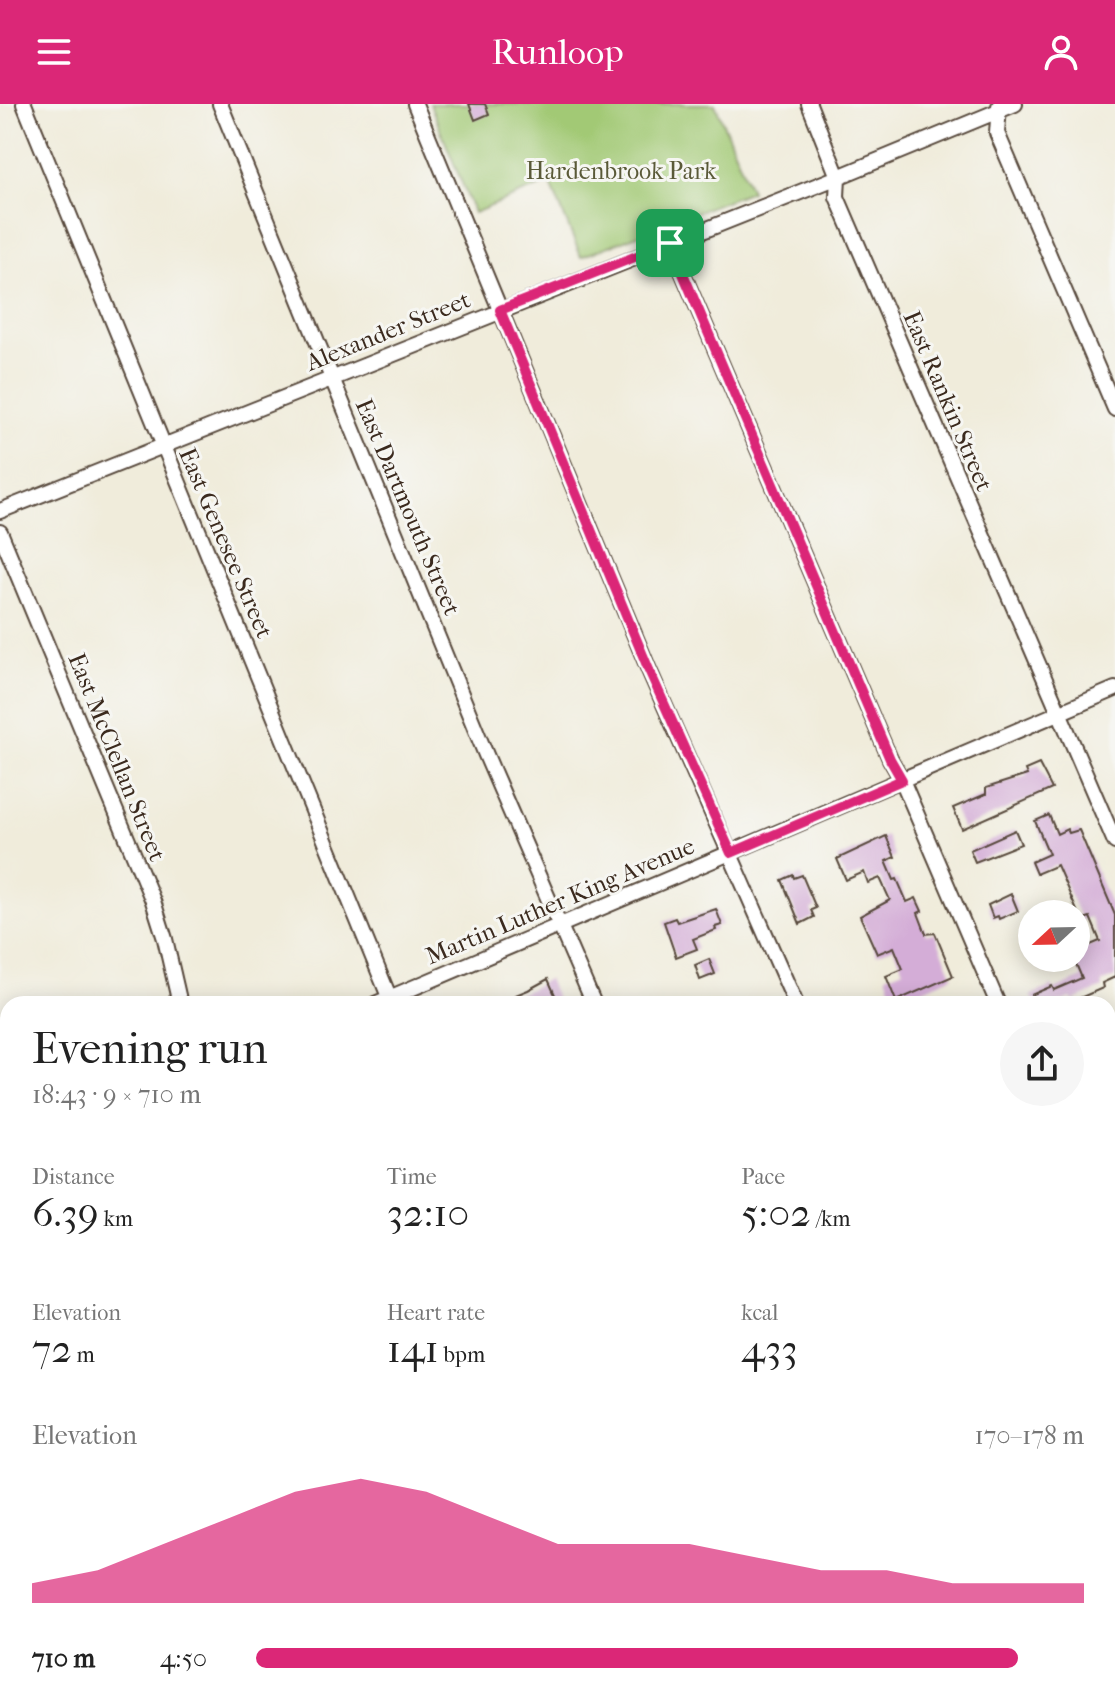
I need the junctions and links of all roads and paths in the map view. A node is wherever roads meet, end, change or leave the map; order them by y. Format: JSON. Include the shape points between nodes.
{"nodes":[{"id":1,"x":24,"y":104,"type":"edge"},
{"id":2,"x":220,"y":104,"type":"edge"},
{"id":3,"x":415,"y":104,"type":"edge"},
{"id":4,"x":809,"y":104,"type":"edge"},
{"id":5,"x":1015,"y":104,"type":"edge"},
{"id":6,"x":999,"y":108,"type":"edge"},
{"id":7,"x":838,"y":177,"type":"junction"},
{"id":8,"x":670,"y":243,"type":"junction"},
{"id":9,"x":500,"y":310,"type":"junction"},
{"id":10,"x":330,"y":378,"type":"junction"},
{"id":11,"x":1115,"y":409,"type":"edge"},
{"id":12,"x":162,"y":446,"type":"junction"},
{"id":13,"x":0,"y":511,"type":"edge"},
{"id":14,"x":0,"y":532,"type":"edge"},
{"id":15,"x":1115,"y":689,"type":"edge"},
{"id":16,"x":1060,"y":713,"type":"junction"},
{"id":17,"x":902,"y":780,"type":"junction"},
{"id":18,"x":1115,"y":842,"type":"edge"},
{"id":19,"x":731,"y":853,"type":"junction"},
{"id":20,"x":560,"y":925,"type":"junction"},
{"id":21,"x":178,"y":996,"type":"edge"},
{"id":22,"x":389,"y":996,"type":"edge"},
{"id":23,"x":402,"y":996,"type":"edge"},
{"id":24,"x":591,"y":996,"type":"edge"},
{"id":25,"x":793,"y":996,"type":"edge"},
{"id":26,"x":995,"y":996,"type":"edge"}],
"edges":[{"from":1,"to":12,"type":"street","name":"East Genesee Street"},
{"from":2,"to":10,"type":"street","name":"East Dartmouth Street"},
{"from":3,"to":9,"type":"street"},
{"from":4,"to":7,"type":"street","name":"East Rankin Street"},
{"from":5,"to":6,"type":"street","name":"Alexander Street"},
{"from":6,"to":7,"type":"street","name":"Alexander Street"},
{"from":6,"to":11,"type":"street","via":[[997,133]]},
{"from":7,"to":8,"type":"street","name":"Alexander Street"},
{"from":7,"to":16,"type":"street","name":"East Rankin Street","via":[[837,197]]},
{"from":8,"to":9,"type":"street","name":"Alexander Street"},
{"from":8,"to":17,"type":"street"},
{"from":9,"to":10,"type":"street","name":"Alexander Street"},
{"from":9,"to":19,"type":"street"},
{"from":10,"to":12,"type":"street","name":"Alexander Street"},
{"from":10,"to":20,"type":"street","name":"East Dartmouth Street"},
{"from":12,"to":13,"type":"street","name":"Alexander Street"},
{"from":12,"to":22,"type":"street","name":"East Genesee Street"},
{"from":14,"to":21,"type":"street","name":"East McClellan Street","via":[[160,920]]},
{"from":15,"to":16,"type":"street","name":"Martin Luther King Avenue"},
{"from":16,"to":17,"type":"street","name":"Martin Luther King Avenue"},
{"from":16,"to":18,"type":"street","name":"East Rankin Street"},
{"from":17,"to":19,"type":"street","name":"Martin Luther King Avenue"},
{"from":17,"to":26,"type":"street"},
{"from":19,"to":20,"type":"street","name":"Martin Luther King Avenue"},
{"from":19,"to":25,"type":"street"},
{"from":20,"to":23,"type":"street","name":"Martin Luther King Avenue"},
{"from":20,"to":24,"type":"street","name":"East Dartmouth Street"}]}
